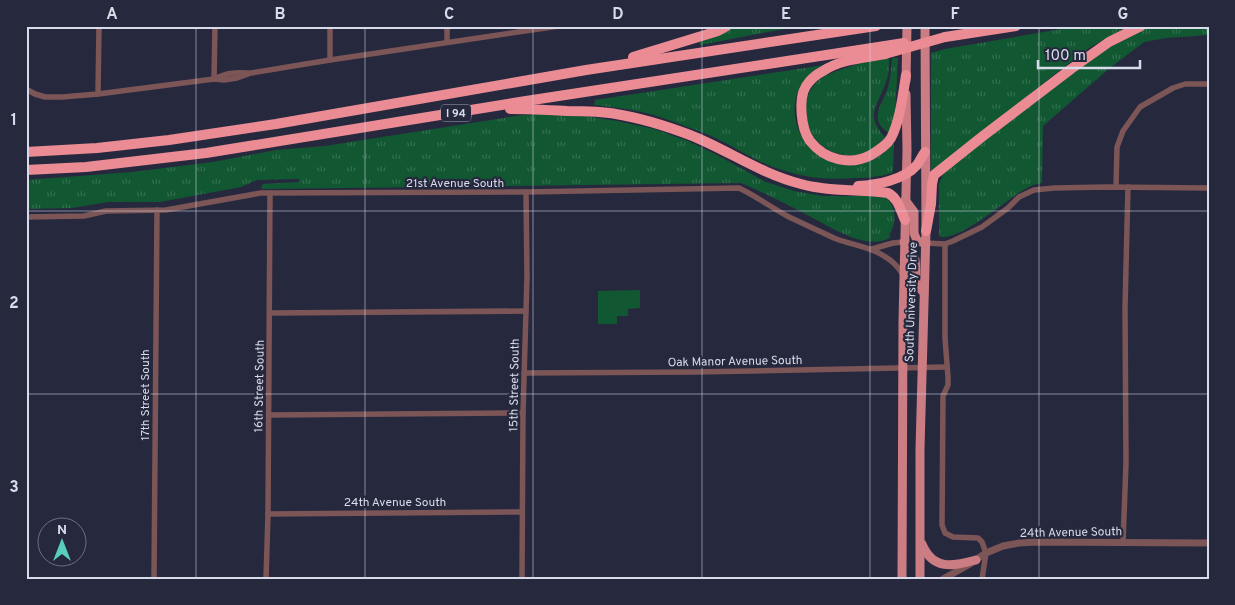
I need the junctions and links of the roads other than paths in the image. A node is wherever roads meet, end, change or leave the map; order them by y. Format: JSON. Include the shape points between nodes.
{"nodes":[{"id":1,"x":99,"y":26,"type":"edge"},
{"id":2,"x":215,"y":26,"type":"edge"},
{"id":3,"x":330,"y":26,"type":"edge"},
{"id":4,"x":447,"y":26,"type":"edge"},
{"id":5,"x":559,"y":26,"type":"edge"},
{"id":6,"x":727,"y":26,"type":"edge"},
{"id":7,"x":876,"y":26,"type":"edge"},
{"id":8,"x":907,"y":26,"type":"edge"},
{"id":9,"x":925,"y":26,"type":"edge"},
{"id":10,"x":1016,"y":26,"type":"edge"},
{"id":11,"x":1141,"y":26,"type":"edge"},
{"id":12,"x":446,"y":42,"type":"junction"},
{"id":13,"x":885,"y":50,"type":"junction"},
{"id":14,"x":330,"y":60,"type":"junction"},
{"id":15,"x":586,"y":70,"type":"junction"},
{"id":16,"x":906,"y":75,"type":"junction"},
{"id":17,"x":214,"y":80,"type":"junction"},
{"id":18,"x":1209,"y":84,"type":"edge"},
{"id":19,"x":26,"y":89,"type":"edge"},
{"id":20,"x":98,"y":94,"type":"junction"},
{"id":21,"x":489,"y":108,"type":"junction"},
{"id":22,"x":26,"y":152,"type":"edge"},
{"id":23,"x":925,"y":152,"type":"junction"},
{"id":24,"x":26,"y":170,"type":"edge"},
{"id":25,"x":906,"y":174,"type":"junction"},
{"id":26,"x":1116,"y":187,"type":"junction"},
{"id":27,"x":1128,"y":188,"type":"junction"},
{"id":28,"x":1209,"y":188,"type":"edge"},
{"id":29,"x":830,"y":189,"type":"junction"},
{"id":30,"x":526,"y":192,"type":"junction"},
{"id":31,"x":270,"y":194,"type":"junction"},
{"id":32,"x":905,"y":200,"type":"junction"},
{"id":33,"x":156,"y":210,"type":"junction"},
{"id":34,"x":26,"y":216,"type":"edge"},
{"id":35,"x":905,"y":220,"type":"junction"},
{"id":36,"x":926,"y":230,"type":"junction"},
{"id":37,"x":904,"y":242,"type":"junction"},
{"id":38,"x":926,"y":243,"type":"junction"},
{"id":39,"x":945,"y":244,"type":"junction"},
{"id":40,"x":872,"y":249,"type":"junction"},
{"id":41,"x":903,"y":276,"type":"junction"},
{"id":42,"x":924,"y":293,"type":"junction"},
{"id":43,"x":526,"y":311,"type":"junction"},
{"id":44,"x":270,"y":313,"type":"junction"},
{"id":45,"x":903,"y":367,"type":"junction"},
{"id":46,"x":922,"y":367,"type":"junction"},
{"id":47,"x":947,"y":367,"type":"junction"},
{"id":48,"x":524,"y":373,"type":"junction"},
{"id":49,"x":523,"y":413,"type":"junction"},
{"id":50,"x":269,"y":415,"type":"junction"},
{"id":51,"x":522,"y":512,"type":"junction"},
{"id":52,"x":268,"y":514,"type":"junction"},
{"id":53,"x":920,"y":539,"type":"junction"},
{"id":54,"x":1123,"y":543,"type":"junction"},
{"id":55,"x":1209,"y":543,"type":"edge"},
{"id":56,"x":986,"y":553,"type":"junction"},
{"id":57,"x":976,"y":560,"type":"junction"},
{"id":58,"x":154,"y":579,"type":"edge"},
{"id":59,"x":266,"y":579,"type":"edge"},
{"id":60,"x":522,"y":579,"type":"edge"},
{"id":61,"x":902,"y":579,"type":"edge"},
{"id":62,"x":920,"y":579,"type":"edge"},
{"id":63,"x":943,"y":579,"type":"edge"},
{"id":64,"x":982,"y":579,"type":"edge"}],
"edges":[{"from":1,"to":20,"type":"street"},
{"from":2,"to":17,"type":"street"},
{"from":3,"to":14,"type":"street"},
{"from":4,"to":12,"type":"street"},
{"from":5,"to":12,"type":"street"},
{"from":6,"to":15,"type":"highway"},
{"from":7,"to":15,"type":"highway","number":"I 94"},
{"from":8,"to":16,"type":"main road","name":"South University Drive"},
{"from":9,"to":23,"type":"main road","name":"South University Drive"},
{"from":10,"to":13,"type":"highway","number":"I 94","bridge":true},
{"from":11,"to":36,"type":"highway","via":[[1109,42],[1070,69],[934,175]]},
{"from":12,"to":14,"type":"street"},
{"from":13,"to":16,"type":"highway","via":[[836,64],[823,70],[809,83],[802,99],[802,114],[810,140],[830,157],[849,161],[865,158],[880,149],[891,138]]},
{"from":13,"to":21,"type":"highway","number":"I 94"},
{"from":14,"to":17,"type":"street","via":[[225,74]]},
{"from":15,"to":22,"type":"highway","number":"I 94","via":[[276,124],[97,148]]},
{"from":16,"to":25,"type":"main road","name":"South University Drive"},
{"from":17,"to":20,"type":"street"},
{"from":18,"to":26,"type":"street","via":[[1185,84],[1140,107],[1123,131],[1117,147]]},
{"from":19,"to":20,"type":"street","via":[[45,97]]},
{"from":21,"to":24,"type":"highway","number":"I 94","via":[[206,153],[86,167]]},
{"from":21,"to":29,"type":"highway","via":[[595,112],[642,120],[690,135],[781,179]]},
{"from":23,"to":25,"type":"highway"},
{"from":23,"to":36,"type":"main road","name":"South University Drive"},
{"from":25,"to":29,"type":"highway","via":[[872,184]]},
{"from":25,"to":32,"type":"main road","name":"South University Drive"},
{"from":26,"to":27,"type":"street"},
{"from":26,"to":39,"type":"street","via":[[1034,190],[1019,197],[982,227]]},
{"from":27,"to":28,"type":"street"},
{"from":27,"to":54,"type":"street"},
{"from":29,"to":35,"type":"highway","via":[[888,193],[898,201]]},
{"from":30,"to":31,"type":"street","name":"21st Avenue South"},
{"from":30,"to":40,"type":"street","name":"21st Avenue South","via":[[739,188],[836,239]]},
{"from":30,"to":43,"type":"street","name":"15th Street South"},
{"from":31,"to":33,"type":"street","name":"21st Avenue South"},
{"from":31,"to":44,"type":"street","name":"16th Street South"},
{"from":32,"to":35,"type":"main road","name":"South University Drive"},
{"from":32,"to":38,"type":"main road","via":[[914,212],[917,241]]},
{"from":33,"to":34,"type":"street","name":"21st Avenue South","via":[[106,211],[84,216]]},
{"from":33,"to":58,"type":"street","name":"17th Street South"},
{"from":35,"to":37,"type":"main road","name":"South University Drive"},
{"from":36,"to":38,"type":"main road","name":"South University Drive"},
{"from":37,"to":40,"type":"street","name":"21st Avenue South"},
{"from":37,"to":41,"type":"main road","name":"South University Drive"},
{"from":37,"to":42,"type":"main road","via":[[916,259],[915,282]]},
{"from":38,"to":39,"type":"street"},
{"from":38,"to":42,"type":"main road","name":"South University Drive"},
{"from":39,"to":47,"type":"street"},
{"from":40,"to":41,"type":"street","name":"21st Avenue South","via":[[897,265]]},
{"from":41,"to":45,"type":"main road","name":"South University Drive"},
{"from":42,"to":46,"type":"main road","name":"South University Drive"},
{"from":43,"to":44,"type":"street"},
{"from":43,"to":48,"type":"street","name":"15th Street South"},
{"from":44,"to":50,"type":"street","name":"16th Street South"},
{"from":45,"to":46,"type":"street","name":"Oak Manor Avenue South"},
{"from":45,"to":48,"type":"street","name":"Oak Manor Avenue South"},
{"from":45,"to":61,"type":"main road","name":"South University Drive"},
{"from":46,"to":47,"type":"street","name":"Oak Manor Avenue South"},
{"from":46,"to":53,"type":"main road","name":"South University Drive"},
{"from":47,"to":56,"type":"street","via":[[948,385],[943,396],[942,524],[946,533],[953,537],[978,538]]},
{"from":48,"to":49,"type":"street","name":"15th Street South"},
{"from":49,"to":50,"type":"street"},
{"from":49,"to":51,"type":"street","name":"15th Street South"},
{"from":50,"to":52,"type":"street","name":"16th Street South"},
{"from":51,"to":52,"type":"street","name":"24th Avenue South"},
{"from":51,"to":60,"type":"street","name":"15th Street South"},
{"from":52,"to":59,"type":"street","name":"16th Street South"},
{"from":53,"to":57,"type":"main road","via":[[926,553],[936,562],[958,565]]},
{"from":53,"to":62,"type":"main road","name":"South University Drive"},
{"from":54,"to":55,"type":"street","name":"24th Avenue South"},
{"from":54,"to":56,"type":"street","name":"24th Avenue South","via":[[1019,543]]},
{"from":56,"to":57,"type":"street","name":"24th Avenue South"},
{"from":56,"to":64,"type":"street"},
{"from":57,"to":63,"type":"street","name":"24th Avenue South"}]}
